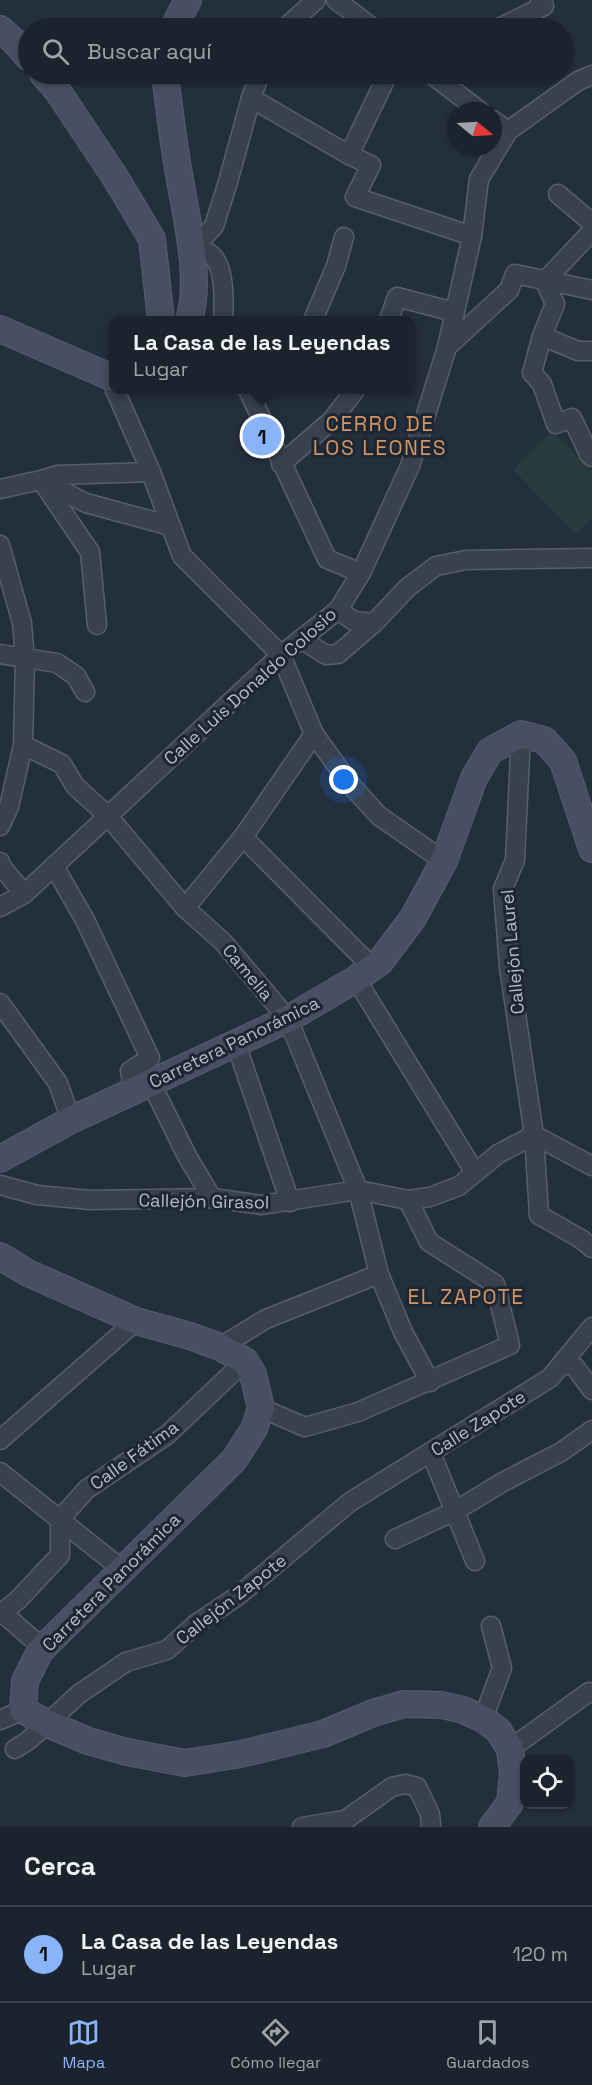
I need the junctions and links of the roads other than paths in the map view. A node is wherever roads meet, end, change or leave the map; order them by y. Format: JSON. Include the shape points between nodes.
{"nodes":[{"id":1,"x":188,"y":0,"type":"edge"},
{"id":2,"x":316,"y":0,"type":"edge"},
{"id":3,"x":336,"y":0,"type":"edge"},
{"id":4,"x":540,"y":0,"type":"edge"},
{"id":5,"x":179,"y":18,"type":"edge"},
{"id":6,"x":296,"y":18,"type":"edge"},
{"id":7,"x":360,"y":18,"type":"edge"},
{"id":8,"x":519,"y":18,"type":"edge"},
{"id":9,"x":0,"y":29,"type":"edge"},
{"id":10,"x":18,"y":45,"type":"edge"},
{"id":11,"x":592,"y":75,"type":"edge"},
{"id":12,"x":574,"y":83,"type":"edge"},
{"id":13,"x":52,"y":84,"type":"edge"},
{"id":14,"x":166,"y":84,"type":"edge"},
{"id":15,"x":256,"y":84,"type":"edge"},
{"id":16,"x":383,"y":84,"type":"edge"},
{"id":17,"x":449,"y":84,"type":"edge"},
{"id":18,"x":573,"y":84,"type":"edge"},
{"id":19,"x":251,"y":98,"type":"junction"},
{"id":20,"x":470,"y":102,"type":"edge"},
{"id":21,"x":502,"y":125,"type":"edge"},
{"id":22,"x":350,"y":155,"type":"junction"},
{"id":23,"x":488,"y":156,"type":"edge"},
{"id":24,"x":558,"y":194,"type":"dead end"},
{"id":25,"x":588,"y":212,"type":"edge"},
{"id":26,"x":592,"y":231,"type":"edge"},
{"id":27,"x":472,"y":236,"type":"junction"},
{"id":28,"x":344,"y":237,"type":"dead end"},
{"id":29,"x":192,"y":250,"type":"junction"},
{"id":30,"x":545,"y":281,"type":"junction"},
{"id":31,"x":592,"y":290,"type":"edge"},
{"id":32,"x":454,"y":312,"type":"junction"},
{"id":33,"x":191,"y":314,"type":"edge"},
{"id":34,"x":223,"y":315,"type":"edge"},
{"id":35,"x":160,"y":316,"type":"edge"},
{"id":36,"x":315,"y":316,"type":"edge"},
{"id":37,"x":391,"y":316,"type":"edge"},
{"id":38,"x":0,"y":329,"type":"edge"},
{"id":39,"x":543,"y":336,"type":"junction"},
{"id":40,"x":447,"y":347,"type":"junction"},
{"id":41,"x":592,"y":351,"type":"edge"},
{"id":42,"x":109,"y":381,"type":"edge"},
{"id":43,"x":118,"y":394,"type":"edge"},
{"id":44,"x":250,"y":394,"type":"edge"},
{"id":45,"x":352,"y":394,"type":"edge"},
{"id":46,"x":592,"y":457,"type":"edge"},
{"id":47,"x":281,"y":464,"type":"junction"},
{"id":48,"x":151,"y":472,"type":"junction"},
{"id":49,"x":41,"y":480,"type":"junction"},
{"id":50,"x":0,"y":489,"type":"edge"},
{"id":51,"x":171,"y":526,"type":"junction"},
{"id":52,"x":0,"y":545,"type":"edge"},
{"id":53,"x":592,"y":558,"type":"edge"},
{"id":54,"x":361,"y":573,"type":"junction"},
{"id":55,"x":338,"y":610,"type":"junction"},
{"id":56,"x":374,"y":623,"type":"junction"},
{"id":57,"x":97,"y":625,"type":"dead end"},
{"id":58,"x":301,"y":639,"type":"junction"},
{"id":59,"x":0,"y":654,"type":"edge"},
{"id":60,"x":281,"y":655,"type":"junction"},
{"id":61,"x":25,"y":659,"type":"junction"},
{"id":62,"x":86,"y":692,"type":"dead end"},
{"id":63,"x":314,"y":734,"type":"junction"},
{"id":64,"x":521,"y":734,"type":"junction"},
{"id":65,"x":23,"y":745,"type":"junction"},
{"id":66,"x":5,"y":805,"type":"edge"},
{"id":67,"x":108,"y":816,"type":"junction"},
{"id":68,"x":0,"y":826,"type":"edge"},
{"id":69,"x":243,"y":837,"type":"junction"},
{"id":70,"x":592,"y":849,"type":"edge"},
{"id":71,"x":444,"y":861,"type":"junction"},
{"id":72,"x":0,"y":865,"type":"edge"},
{"id":73,"x":54,"y":866,"type":"junction"},
{"id":74,"x":24,"y":894,"type":"junction"},
{"id":75,"x":0,"y":907,"type":"edge"},
{"id":76,"x":185,"y":908,"type":"junction"},
{"id":77,"x":365,"y":973,"type":"junction"},
{"id":78,"x":0,"y":1003,"type":"edge"},
{"id":79,"x":288,"y":1019,"type":"junction"},
{"id":80,"x":236,"y":1044,"type":"junction"},
{"id":81,"x":143,"y":1087,"type":"junction"},
{"id":82,"x":72,"y":1120,"type":"junction"},
{"id":83,"x":534,"y":1135,"type":"junction"},
{"id":84,"x":0,"y":1159,"type":"edge"},
{"id":85,"x":592,"y":1166,"type":"edge"},
{"id":86,"x":474,"y":1172,"type":"junction"},
{"id":87,"x":0,"y":1185,"type":"edge"},
{"id":88,"x":358,"y":1190,"type":"junction"},
{"id":89,"x":212,"y":1198,"type":"junction"},
{"id":90,"x":408,"y":1200,"type":"junction"},
{"id":91,"x":290,"y":1202,"type":"junction"},
{"id":92,"x":592,"y":1248,"type":"edge"},
{"id":93,"x":0,"y":1256,"type":"edge"},
{"id":94,"x":379,"y":1274,"type":"junction"},
{"id":95,"x":136,"y":1321,"type":"junction"},
{"id":96,"x":592,"y":1327,"type":"edge"},
{"id":97,"x":220,"y":1347,"type":"junction"},
{"id":98,"x":245,"y":1361,"type":"junction"},
{"id":99,"x":563,"y":1363,"type":"junction"},
{"id":100,"x":430,"y":1382,"type":"junction"},
{"id":101,"x":592,"y":1390,"type":"edge"},
{"id":102,"x":261,"y":1407,"type":"junction"},
{"id":103,"x":592,"y":1430,"type":"edge"},
{"id":104,"x":0,"y":1440,"type":"edge"},
{"id":105,"x":431,"y":1453,"type":"junction"},
{"id":106,"x":0,"y":1472,"type":"edge"},
{"id":107,"x":350,"y":1502,"type":"joint"},
{"id":108,"x":455,"y":1511,"type":"junction"},
{"id":109,"x":60,"y":1519,"type":"junction"},
{"id":110,"x":395,"y":1539,"type":"dead end"},
{"id":111,"x":476,"y":1561,"type":"dead end"},
{"id":112,"x":123,"y":1570,"type":"junction"},
{"id":113,"x":1,"y":1613,"type":"edge"},
{"id":114,"x":491,"y":1626,"type":"dead end"},
{"id":115,"x":43,"y":1648,"type":"junction"},
{"id":116,"x":592,"y":1694,"type":"edge"},
{"id":117,"x":23,"y":1710,"type":"junction"},
{"id":118,"x":483,"y":1719,"type":"junction"},
{"id":119,"x":0,"y":1720,"type":"edge"},
{"id":120,"x":48,"y":1724,"type":"junction"},
{"id":121,"x":15,"y":1749,"type":"dead end"},
{"id":122,"x":510,"y":1749,"type":"junction"},
{"id":123,"x":341,"y":1825,"type":"edge"},
{"id":124,"x":302,"y":1827,"type":"edge"},
{"id":125,"x":431,"y":1827,"type":"edge"},
{"id":126,"x":492,"y":1827,"type":"edge"}],
"edges":[{"from":1,"to":5,"type":"street"},
{"from":2,"to":6,"type":"street"},
{"from":3,"to":7,"type":"street"},
{"from":4,"to":8,"type":"street","via":[[544,6]]},
{"from":9,"to":10,"type":"street"},
{"from":11,"to":12,"type":"street","name":"Calle Luis Donaldo Colosio"},
{"from":13,"to":35,"type":"street","via":[[116,177],[152,239]]},
{"from":14,"to":29,"type":"street"},
{"from":15,"to":19,"type":"street"},
{"from":16,"to":22,"type":"street"},
{"from":17,"to":20,"type":"street"},
{"from":18,"to":21,"type":"street","name":"Calle Luis Donaldo Colosio"},
{"from":19,"to":22,"type":"street"},
{"from":19,"to":29,"type":"street","via":[[214,226]]},
{"from":22,"to":27,"type":"street","via":[[371,165],[355,197]]},
{"from":23,"to":27,"type":"street","name":"Calle Luis Donaldo Colosio","via":[[479,179]]},
{"from":24,"to":25,"type":"street"},
{"from":26,"to":30,"type":"street"},
{"from":27,"to":32,"type":"street","name":"Calle Luis Donaldo Colosio"},
{"from":28,"to":36,"type":"street"},
{"from":29,"to":33,"type":"street"},
{"from":29,"to":34,"type":"street","via":[[208,253],[218,263]]},
{"from":30,"to":31,"type":"street"},
{"from":30,"to":39,"type":"street","via":[[555,304]]},
{"from":30,"to":40,"type":"street","via":[[515,274],[509,290]]},
{"from":32,"to":37,"type":"street","via":[[397,297]]},
{"from":32,"to":40,"type":"street","name":"Calle Luis Donaldo Colosio"},
{"from":33,"to":34,"type":"street"},
{"from":38,"to":42,"type":"street"},
{"from":39,"to":41,"type":"street","via":[[578,351]]},
{"from":39,"to":46,"type":"street","via":[[532,374],[542,384],[556,424],[572,418]]},
{"from":40,"to":54,"type":"street","name":"Calle Luis Donaldo Colosio","via":[[410,466]]},
{"from":43,"to":48,"type":"street"},
{"from":44,"to":47,"type":"street"},
{"from":45,"to":47,"type":"street","via":[[332,420]]},
{"from":47,"to":54,"type":"street","via":[[327,560]]},
{"from":48,"to":49,"type":"street","via":[[57,475]]},
{"from":48,"to":51,"type":"street"},
{"from":49,"to":50,"type":"street"},
{"from":49,"to":51,"type":"street","via":[[86,503]]},
{"from":49,"to":57,"type":"street","via":[[90,552]]},
{"from":51,"to":60,"type":"street","via":[[182,556]]},
{"from":52,"to":61,"type":"street","via":[[22,623]]},
{"from":53,"to":56,"type":"street","via":[[466,560],[436,566],[407,588]]},
{"from":54,"to":55,"type":"street","name":"Calle Luis Donaldo Colosio"},
{"from":55,"to":56,"type":"street","via":[[354,621]]},
{"from":55,"to":58,"type":"street","name":"Calle Luis Donaldo Colosio"},
{"from":56,"to":58,"type":"street","via":[[338,654],[326,655]]},
{"from":58,"to":60,"type":"street","name":"Calle Luis Donaldo Colosio"},
{"from":59,"to":61,"type":"street"},
{"from":60,"to":63,"type":"street"},
{"from":60,"to":67,"type":"street","name":"Calle Luis Donaldo Colosio"},
{"from":61,"to":62,"type":"street","via":[[57,663],[76,676]]},
{"from":61,"to":65,"type":"street"},
{"from":63,"to":69,"type":"street"},
{"from":63,"to":71,"type":"street","via":[[379,816]]},
{"from":64,"to":70,"type":"street","via":[[544,740],[563,761]]},
{"from":64,"to":71,"type":"street","name":"Carretera Panorámica","via":[[490,751],[474,778]]},
{"from":64,"to":83,"type":"street","name":"Callejón Laurel","via":[[516,860],[503,889],[509,967]]},
{"from":65,"to":66,"type":"street"},
{"from":65,"to":67,"type":"street","name":"Camelia","via":[[62,764],[75,786]]},
{"from":66,"to":68,"type":"street"},
{"from":67,"to":73,"type":"street","name":"Calle Luis Donaldo Colosio"},
{"from":67,"to":76,"type":"street","name":"Camelia"},
{"from":69,"to":76,"type":"street"},
{"from":69,"to":77,"type":"street"},
{"from":71,"to":77,"type":"street","name":"Carretera Panorámica","via":[[413,918],[380,962]]},
{"from":72,"to":74,"type":"street"},
{"from":73,"to":74,"type":"street","name":"Calle Luis Donaldo Colosio"},
{"from":73,"to":81,"type":"street","via":[[85,920],[150,1058],[130,1071]]},
{"from":74,"to":75,"type":"street","name":"Calle Luis Donaldo Colosio"},
{"from":76,"to":79,"type":"street","name":"Camelia","via":[[223,942]]},
{"from":77,"to":79,"type":"street","name":"Carretera Panorámica"},
{"from":77,"to":86,"type":"street"},
{"from":78,"to":82,"type":"street","via":[[58,1083]]},
{"from":79,"to":80,"type":"street","name":"Carretera Panorámica"},
{"from":79,"to":88,"type":"street","name":"Camelia"},
{"from":80,"to":81,"type":"street","name":"Carretera Panorámica"},
{"from":80,"to":91,"type":"street"},
{"from":81,"to":82,"type":"street","name":"Carretera Panorámica"},
{"from":81,"to":89,"type":"street"},
{"from":82,"to":84,"type":"street","name":"Carretera Panorámica"},
{"from":83,"to":85,"type":"street"},
{"from":83,"to":86,"type":"street","name":"Callejón Girasol"},
{"from":83,"to":92,"type":"street","via":[[539,1215]]},
{"from":86,"to":90,"type":"street","name":"Callejón Girasol","via":[[459,1186]]},
{"from":87,"to":89,"type":"street","name":"Callejón Girasol","via":[[37,1195],[90,1200]]},
{"from":88,"to":90,"type":"street","name":"Callejón Girasol"},
{"from":88,"to":91,"type":"street","name":"Callejón Girasol"},
{"from":88,"to":94,"type":"street","name":"Camelia"},
{"from":89,"to":91,"type":"street","name":"Callejón Girasol","via":[[262,1205]]},
{"from":90,"to":100,"type":"street","via":[[429,1242],[495,1284],[510,1345]]},
{"from":93,"to":95,"type":"street","via":[[28,1273]]},
{"from":94,"to":97,"type":"street","via":[[266,1318]]},
{"from":94,"to":100,"type":"street","name":"Camelia","via":[[403,1332]]},
{"from":95,"to":97,"type":"street"},
{"from":95,"to":104,"type":"street"},
{"from":96,"to":99,"type":"street","name":"Calle Zapote"},
{"from":97,"to":98,"type":"street"},
{"from":98,"to":102,"type":"street","via":[[253,1374]]},
{"from":98,"to":109,"type":"street","name":"Calle Fátima","via":[[167,1435],[87,1489]]},
{"from":99,"to":101,"type":"street","via":[[575,1367]]},
{"from":99,"to":105,"type":"street","name":"Calle Zapote","via":[[550,1378]]},
{"from":100,"to":102,"type":"street","via":[[358,1412],[305,1427]]},
{"from":102,"to":112,"type":"street","name":"Carretera Panorámica","via":[[254,1429],[234,1460]]},
{"from":103,"to":108,"type":"street","via":[[561,1452]]},
{"from":105,"to":107,"type":"street","name":"Calle Zapote"},
{"from":105,"to":108,"type":"street"},
{"from":106,"to":109,"type":"street"},
{"from":107,"to":120,"type":"street","name":"Callejón Zapote","via":[[168,1650],[126,1662],[79,1694]]},
{"from":108,"to":110,"type":"street"},
{"from":108,"to":111,"type":"street"},
{"from":109,"to":112,"type":"street"},
{"from":109,"to":113,"type":"street","via":[[60,1556]]},
{"from":112,"to":115,"type":"street","name":"Carretera Panorámica"},
{"from":113,"to":115,"type":"street"},
{"from":114,"to":118,"type":"street","via":[[501,1668]]},
{"from":115,"to":117,"type":"street","name":"Carretera Panorámica","via":[[25,1681]]},
{"from":116,"to":122,"type":"street","via":[[589,1692]]},
{"from":117,"to":119,"type":"street"},
{"from":117,"to":120,"type":"street"},
{"from":118,"to":120,"type":"street","via":[[442,1705],[404,1704],[323,1734],[185,1763],[98,1744]]},
{"from":118,"to":122,"type":"street","via":[[498,1730]]},
{"from":120,"to":121,"type":"street"},
{"from":122,"to":126,"type":"street","via":[[510,1803]]},
{"from":123,"to":124,"type":"street"},
{"from":123,"to":125,"type":"street","via":[[392,1787],[405,1784],[417,1787],[421,1793]]}]}
